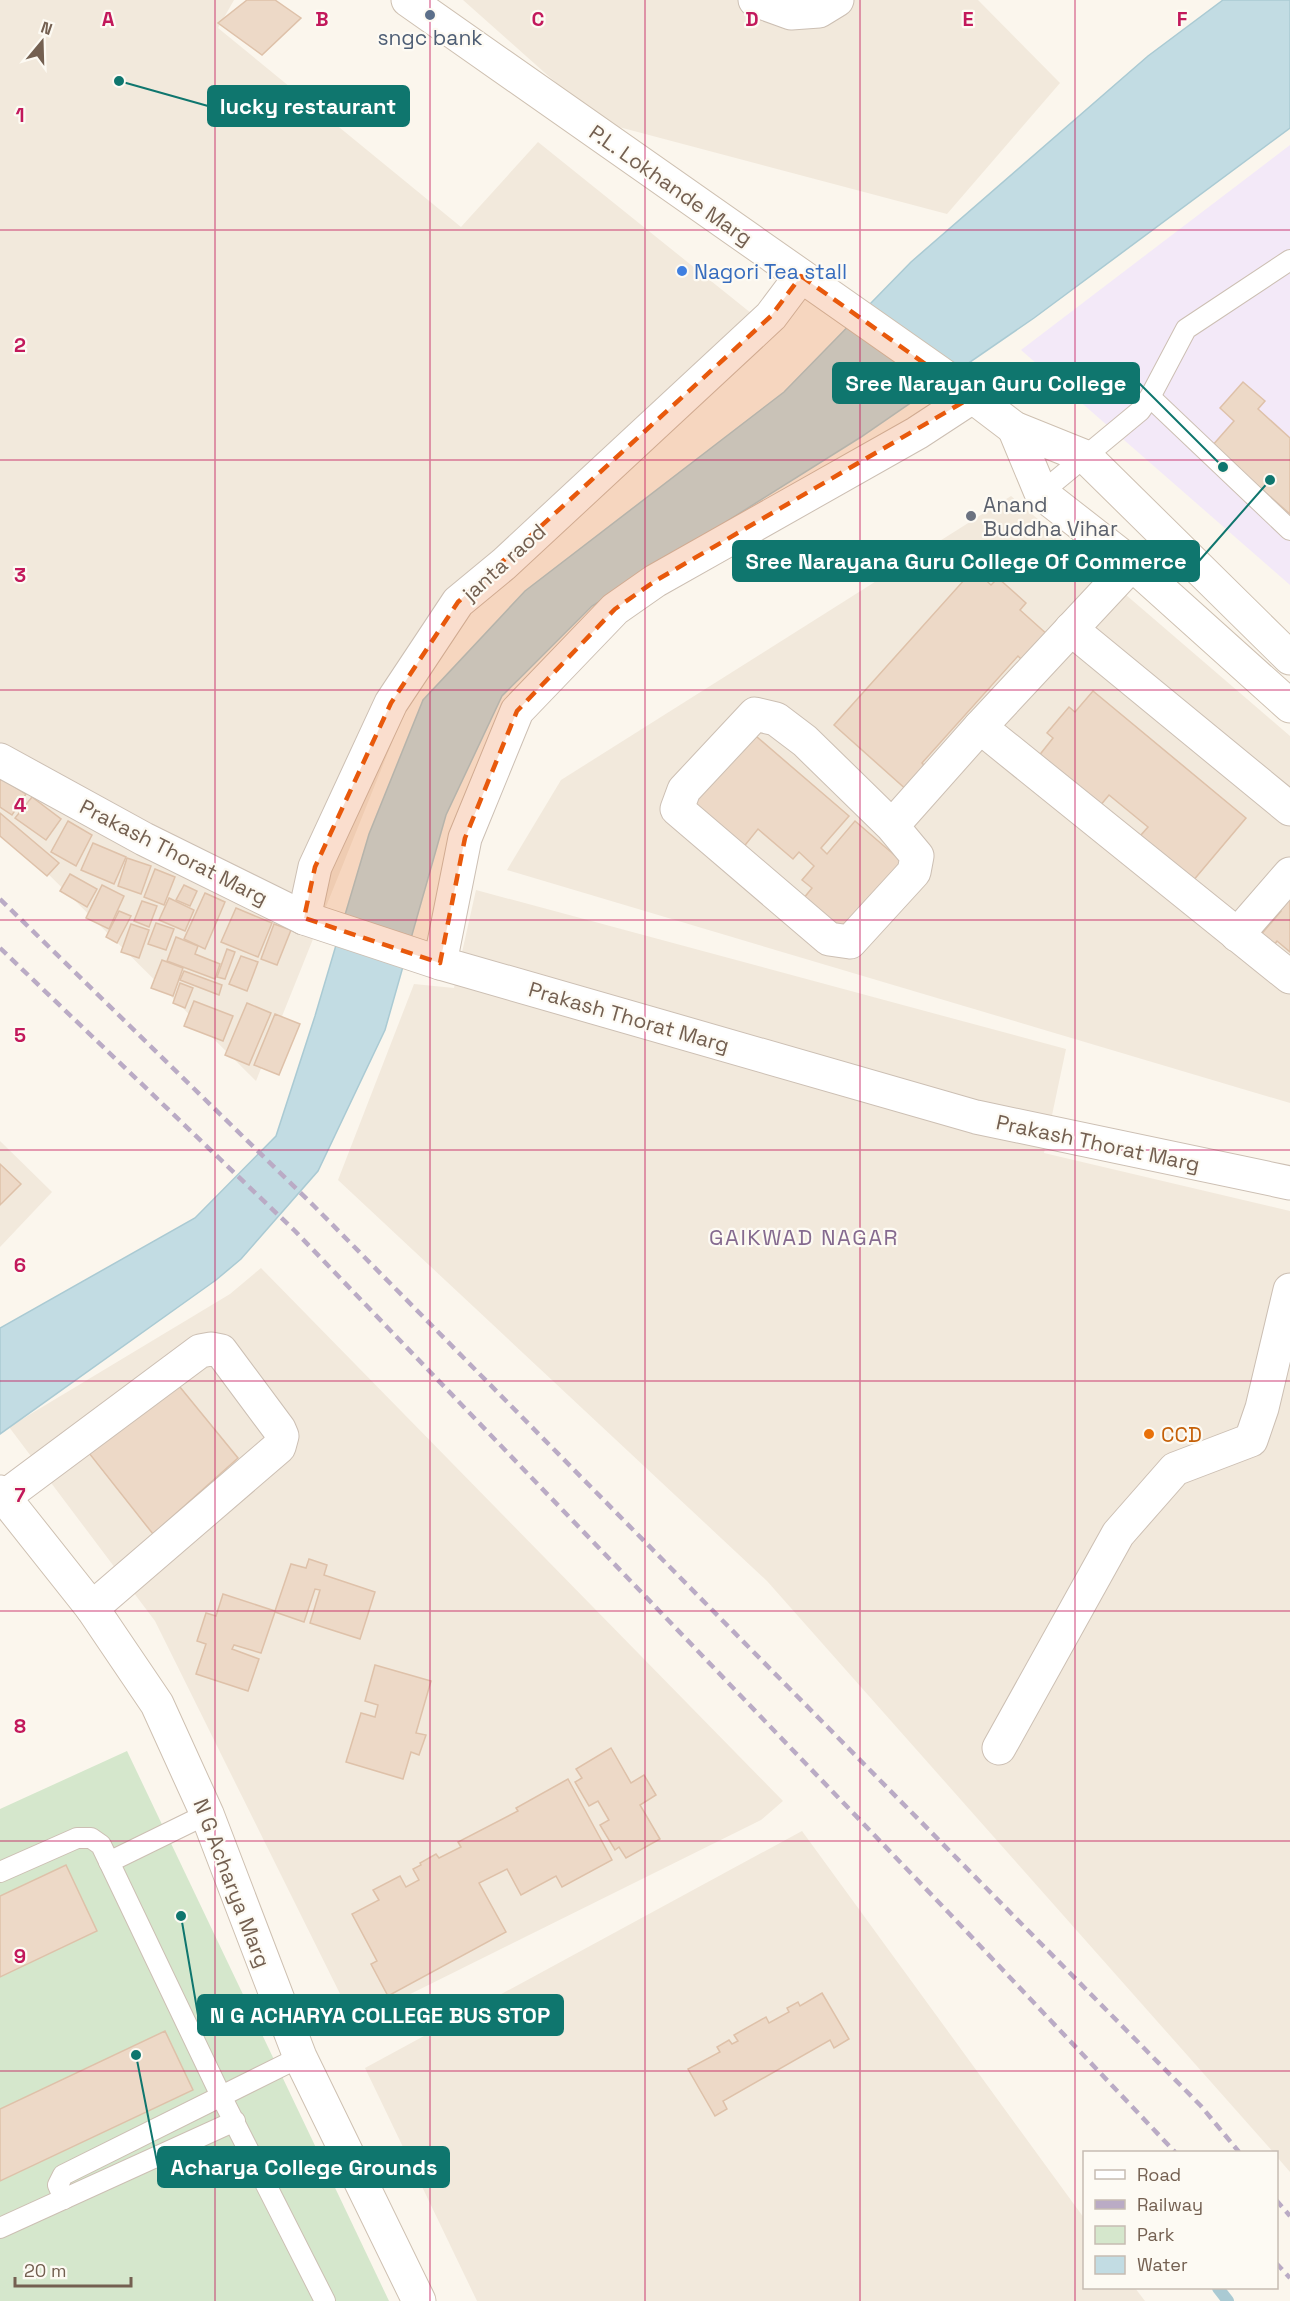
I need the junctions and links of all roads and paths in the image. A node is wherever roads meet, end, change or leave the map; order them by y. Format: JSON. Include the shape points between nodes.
{"nodes":[{"id":1,"x":408,"y":0,"type":"edge"},
{"id":2,"x":755,"y":0,"type":"edge"},
{"id":3,"x":837,"y":0,"type":"edge"},
{"id":4,"x":1290,"y":260,"type":"edge"},
{"id":5,"x":807,"y":280,"type":"junction"},
{"id":6,"x":968,"y":394,"type":"junction"},
{"id":7,"x":1150,"y":397,"type":"junction"},
{"id":8,"x":1014,"y":428,"type":"junction"},
{"id":9,"x":1086,"y":457,"type":"junction"},
{"id":10,"x":1041,"y":493,"type":"junction"},
{"id":11,"x":1290,"y":530,"type":"edge"},
{"id":12,"x":1132,"y":564,"type":"junction"},
{"id":13,"x":1071,"y":629,"type":"junction"},
{"id":14,"x":1290,"y":658,"type":"edge"},
{"id":15,"x":1290,"y":706,"type":"edge"},
{"id":16,"x":980,"y":727,"type":"junction"},
{"id":17,"x":0,"y":760,"type":"edge"},
{"id":18,"x":1290,"y":808,"type":"edge"},
{"id":19,"x":892,"y":826,"type":"junction"},
{"id":20,"x":1290,"y":874,"type":"edge"},
{"id":21,"x":316,"y":922,"type":"junction"},
{"id":22,"x":1237,"y":935,"type":"junction"},
{"id":23,"x":432,"y":960,"type":"junction"},
{"id":24,"x":1290,"y":977,"type":"edge"},
{"id":25,"x":1290,"y":1183,"type":"edge"},
{"id":26,"x":1290,"y":1290,"type":"edge"},
{"id":27,"x":1,"y":1496,"type":"edge"},
{"id":28,"x":92,"y":1608,"type":"junction"},
{"id":29,"x":999,"y":1748,"type":"dead end"},
{"id":30,"x":207,"y":1814,"type":"junction"},
{"id":31,"x":109,"y":1862,"type":"junction"},
{"id":32,"x":0,"y":1872,"type":"edge"},
{"id":33,"x":300,"y":2057,"type":"junction"},
{"id":34,"x":221,"y":2096,"type":"junction"},
{"id":35,"x":235,"y":2121,"type":"junction"},
{"id":36,"x":64,"y":2199,"type":"junction"},
{"id":37,"x":0,"y":2228,"type":"edge"},
{"id":38,"x":325,"y":2301,"type":"edge"},
{"id":39,"x":419,"y":2301,"type":"edge"}],
"edges":[{"from":1,"to":5,"type":"street","name":"P.L. Lokhande Marg"},
{"from":2,"to":3,"type":"street","via":[[790,13],[819,11]]},
{"from":4,"to":7,"type":"lane","via":[[1186,329]]},
{"from":5,"to":6,"type":"street","name":"P.L. Lokhande Marg"},
{"from":5,"to":21,"type":"street","name":"janta raod","via":[[504,564],[458,602],[392,703],[315,867]]},
{"from":6,"to":8,"type":"street","name":"P.L. Lokhande Marg"},
{"from":6,"to":23,"type":"street","via":[[917,433],[655,581],[615,609],[517,711],[465,838]]},
{"from":7,"to":9,"type":"lane","via":[[1140,411]]},
{"from":7,"to":11,"type":"lane"},
{"from":8,"to":9,"type":"street"},
{"from":8,"to":10,"type":"street"},
{"from":9,"to":10,"type":"lane"},
{"from":9,"to":14,"type":"street"},
{"from":10,"to":12,"type":"street"},
{"from":12,"to":13,"type":"street"},
{"from":12,"to":15,"type":"street"},
{"from":13,"to":16,"type":"street"},
{"from":13,"to":18,"type":"street"},
{"from":16,"to":19,"type":"street"},
{"from":16,"to":22,"type":"street"},
{"from":17,"to":21,"type":"street","name":"Prakash Thorat Marg","via":[[144,839]]},
{"from":19,"to":19,"type":"street","via":[[805,741],[776,719],[755,714],[684,790],[677,809],[829,939],[850,942],[914,872],[917,856]]},
{"from":20,"to":22,"type":"street"},
{"from":21,"to":23,"type":"street","name":"Prakash Thorat Marg"},
{"from":22,"to":24,"type":"street"},
{"from":23,"to":25,"type":"street","name":"Prakash Thorat Marg","via":[[976,1117]]},
{"from":26,"to":29,"type":"street","via":[[1251,1440],[1175,1469],[1118,1534]]},
{"from":27,"to":28,"type":"street","name":"N G Acharya Marg"},
{"from":27,"to":28,"type":"street","via":[[200,1351],[221,1351],[279,1429],[279,1447]]},
{"from":28,"to":30,"type":"street","name":"N G Acharya Marg","via":[[157,1704]]},
{"from":30,"to":31,"type":"lane"},
{"from":30,"to":33,"type":"street","name":"N G Acharya Marg"},
{"from":31,"to":32,"type":"lane","via":[[101,1845],[91,1838],[77,1838]]},
{"from":31,"to":34,"type":"lane"},
{"from":33,"to":34,"type":"lane"},
{"from":33,"to":39,"type":"street","name":"N G Acharya Marg"},
{"from":34,"to":35,"type":"lane"},
{"from":34,"to":36,"type":"lane","via":[[63,2175],[58,2185]]},
{"from":35,"to":36,"type":"lane"},
{"from":35,"to":38,"type":"lane"},
{"from":36,"to":37,"type":"lane"}]}
